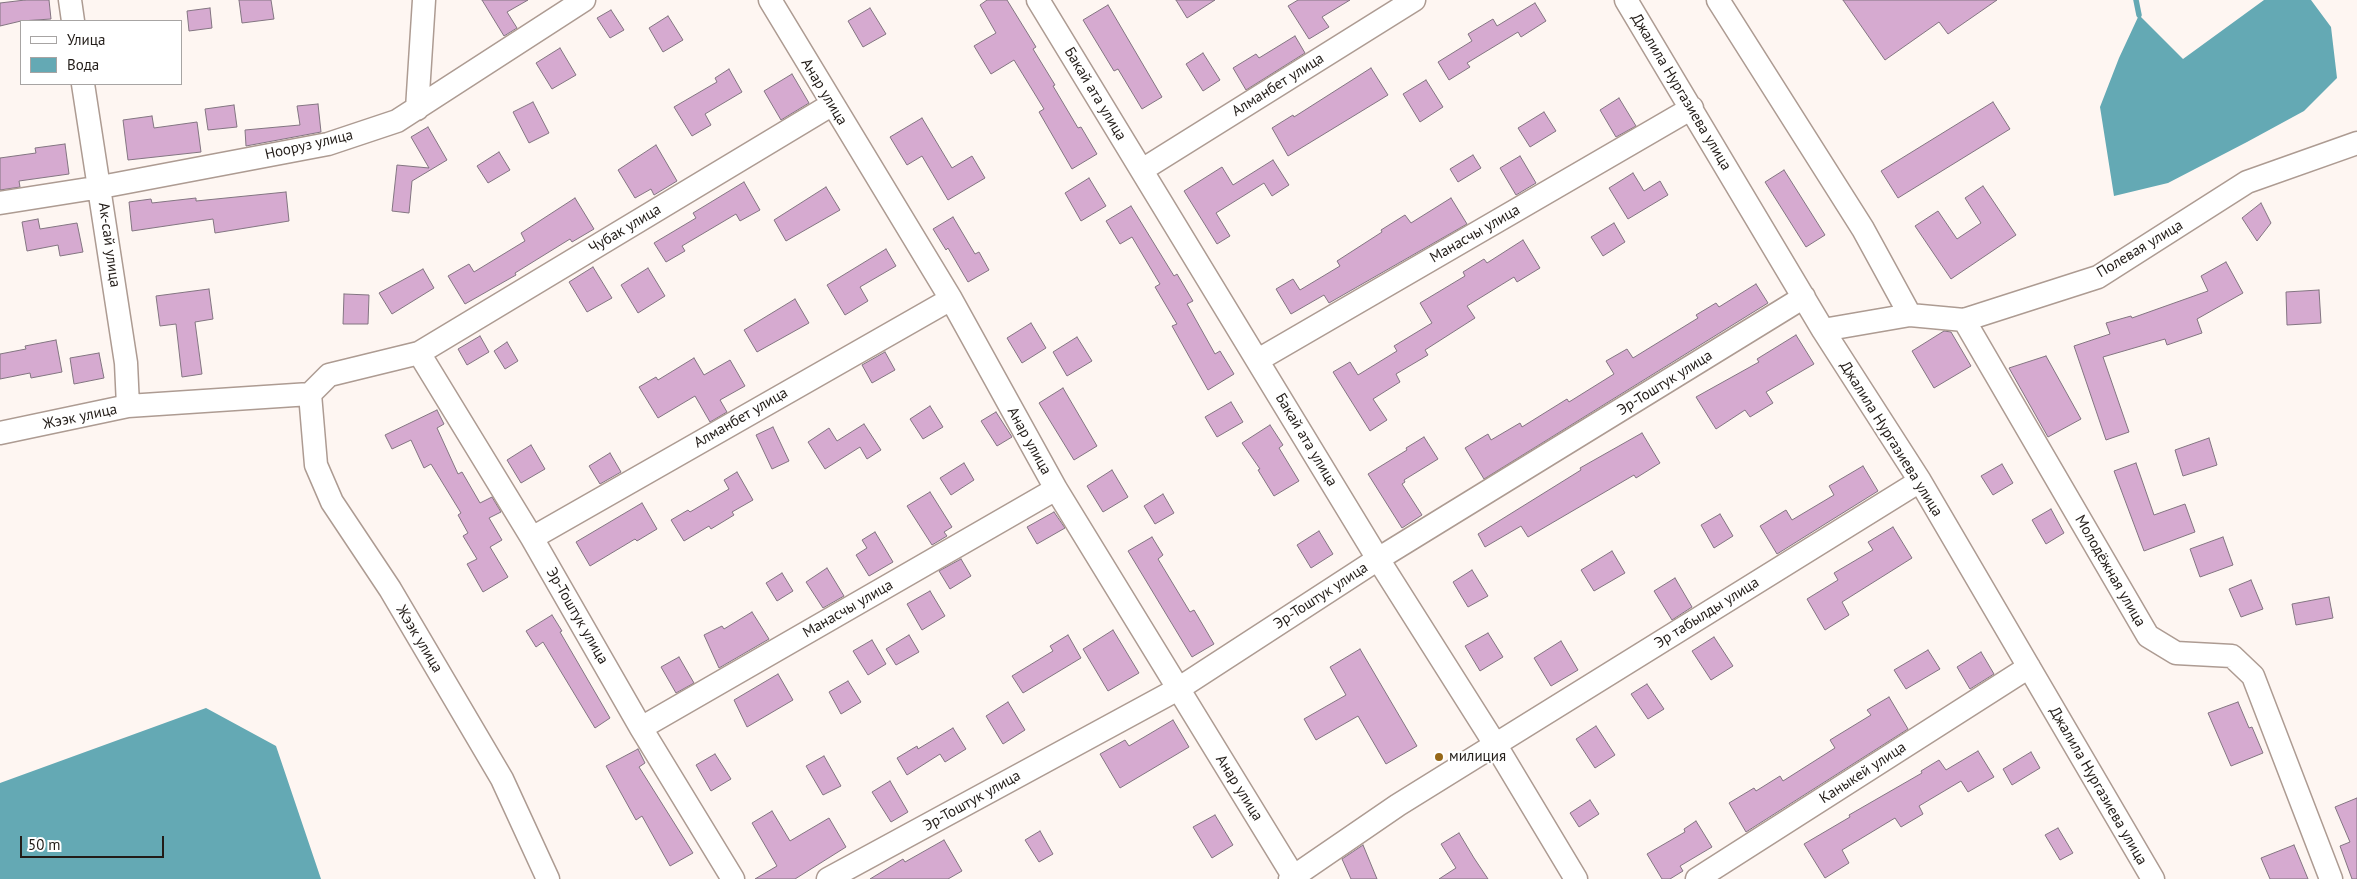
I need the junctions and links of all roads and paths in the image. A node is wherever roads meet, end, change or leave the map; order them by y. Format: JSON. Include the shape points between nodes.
{"nodes":[{"id":1,"x":70,"y":0,"type":"edge"},
{"id":2,"x":424,"y":0,"type":"edge"},
{"id":3,"x":584,"y":0,"type":"edge"},
{"id":4,"x":770,"y":0,"type":"edge"},
{"id":5,"x":1038,"y":0,"type":"edge"},
{"id":6,"x":1414,"y":0,"type":"edge"},
{"id":7,"x":1626,"y":0,"type":"edge"},
{"id":8,"x":1718,"y":0,"type":"edge"},
{"id":9,"x":73,"y":20,"type":"edge"},
{"id":10,"x":84,"y":85,"type":"edge"},
{"id":11,"x":831,"y":105,"type":"junction"},
{"id":12,"x":1692,"y":108,"type":"junction"},
{"id":13,"x":417,"y":109,"type":"junction"},
{"id":14,"x":2357,"y":143,"type":"edge"},
{"id":15,"x":1142,"y":170,"type":"junction"},
{"id":16,"x":101,"y":187,"type":"junction"},
{"id":17,"x":0,"y":203,"type":"edge"},
{"id":18,"x":1804,"y":297,"type":"junction"},
{"id":19,"x":950,"y":299,"type":"junction"},
{"id":20,"x":1910,"y":315,"type":"junction"},
{"id":21,"x":1964,"y":320,"type":"junction"},
{"id":22,"x":1823,"y":330,"type":"junction"},
{"id":23,"x":419,"y":353,"type":"junction"},
{"id":24,"x":1258,"y":360,"type":"junction"},
{"id":25,"x":310,"y":394,"type":"junction"},
{"id":26,"x":128,"y":406,"type":"junction"},
{"id":27,"x":0,"y":433,"type":"edge"},
{"id":28,"x":1920,"y":481,"type":"junction"},
{"id":29,"x":1056,"y":489,"type":"junction"},
{"id":30,"x":532,"y":538,"type":"junction"},
{"id":31,"x":1378,"y":560,"type":"junction"},
{"id":32,"x":2028,"y":667,"type":"junction"},
{"id":33,"x":1178,"y":689,"type":"junction"},
{"id":34,"x":641,"y":728,"type":"junction"},
{"id":35,"x":1495,"y":744,"type":"junction"},
{"id":36,"x":1293,"y":878,"type":"edge"},
{"id":37,"x":2151,"y":878,"type":"edge"},
{"id":38,"x":548,"y":879,"type":"edge"},
{"id":39,"x":733,"y":879,"type":"edge"},
{"id":40,"x":828,"y":879,"type":"edge"},
{"id":41,"x":1576,"y":879,"type":"edge"},
{"id":42,"x":1697,"y":879,"type":"edge"},
{"id":43,"x":2331,"y":879,"type":"edge"}],
"edges":[{"from":1,"to":9,"type":"street"},
{"from":2,"to":13,"type":"street"},
{"from":3,"to":13,"type":"street","name":"Нооруз улица"},
{"from":4,"to":11,"type":"street","name":"Анар улица"},
{"from":5,"to":15,"type":"street","name":"Бакай ата улица"},
{"from":6,"to":15,"type":"street","name":"Алманбет улица"},
{"from":7,"to":12,"type":"street","name":"Джалила Нургазиева улица"},
{"from":8,"to":20,"type":"street","via":[[1863,229]]},
{"from":10,"to":16,"type":"street","name":"Ак-сай улица"},
{"from":11,"to":19,"type":"street","name":"Анар улица"},
{"from":11,"to":23,"type":"street","name":"Чубак улица"},
{"from":12,"to":18,"type":"street","name":"Джалила Нургазиева улица"},
{"from":12,"to":24,"type":"street","name":"Манасчы улица"},
{"from":13,"to":16,"type":"street","name":"Нооруз улица","via":[[397,121],[328,144]]},
{"from":14,"to":21,"type":"street","name":"Полевая улица","via":[[2248,182],[2098,277]]},
{"from":15,"to":24,"type":"street","name":"Бакай ата улица"},
{"from":16,"to":17,"type":"street","name":"Нооруз улица"},
{"from":16,"to":26,"type":"street","name":"Ак-сай улица","via":[[126,363]]},
{"from":18,"to":22,"type":"street","name":"Джалила Нургазиева улица"},
{"from":18,"to":31,"type":"street","name":"Эр-Тоштук улица"},
{"from":19,"to":29,"type":"street","name":"Анар улица"},
{"from":19,"to":30,"type":"street","name":"Алманбет улица"},
{"from":20,"to":21,"type":"street","name":"Полевая улица"},
{"from":20,"to":22,"type":"street","name":"Полевая улица"},
{"from":21,"to":43,"type":"street","name":"Молодёжная улица","via":[[2148,636],[2176,653],[2232,656],[2252,676]]},
{"from":22,"to":28,"type":"street","name":"Джалила Нургазиева улица"},
{"from":23,"to":25,"type":"street","via":[[328,375]]},
{"from":23,"to":30,"type":"street","name":"Эр-Тоштук улица"},
{"from":24,"to":31,"type":"street","name":"Бакай ата улица"},
{"from":25,"to":26,"type":"street","name":"Жээк улица"},
{"from":25,"to":38,"type":"street","name":"Жээк улица","via":[[316,465],[332,502],[390,589],[502,779]]},
{"from":26,"to":27,"type":"street","name":"Жээк улица"},
{"from":28,"to":32,"type":"street","name":"Джалила Нургазиева улица"},
{"from":28,"to":35,"type":"street","name":"Эр табылды улица"},
{"from":29,"to":33,"type":"street","name":"Анар улица"},
{"from":29,"to":34,"type":"street","name":"Манасчы улица"},
{"from":30,"to":34,"type":"street","name":"Эр-Тоштук улица"},
{"from":31,"to":33,"type":"street","name":"Эр-Тоштук улица"},
{"from":31,"to":35,"type":"street","name":"Бакай ата улица"},
{"from":32,"to":37,"type":"street","name":"Джалила Нургазиева улица"},
{"from":32,"to":42,"type":"street","name":"Каныкей улица"},
{"from":33,"to":36,"type":"street","name":"Анар улица"},
{"from":33,"to":40,"type":"street","name":"Эр-Тоштук улица"},
{"from":34,"to":39,"type":"street","name":"Эр-Тоштук улица"},
{"from":35,"to":36,"type":"street","name":"Эр табылды улица","via":[[1398,805]]},
{"from":35,"to":41,"type":"street","name":"Бакай ата улица"}]}
